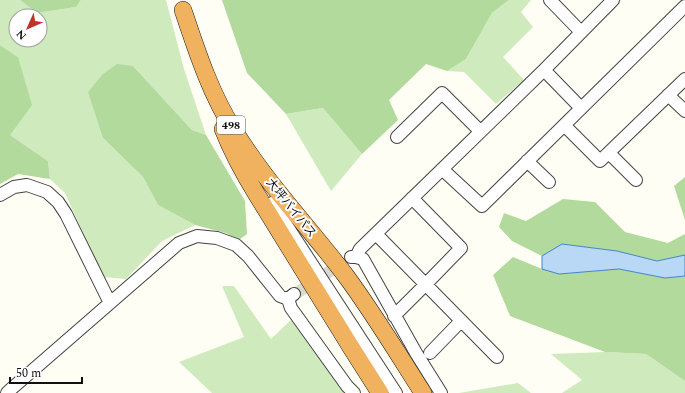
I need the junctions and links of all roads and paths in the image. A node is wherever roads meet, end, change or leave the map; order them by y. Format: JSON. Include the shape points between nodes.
{"nodes":[{"id":1,"x":550,"y":0,"type":"edge"},
{"id":2,"x":613,"y":0,"type":"edge"},
{"id":3,"x":182,"y":5,"type":"edge"},
{"id":4,"x":685,"y":6,"type":"edge"},
{"id":5,"x":581,"y":32,"type":"junction"},
{"id":6,"x":544,"y":70,"type":"junction"},
{"id":7,"x":203,"y":78,"type":"junction"},
{"id":8,"x":685,"y":79,"type":"edge"},
{"id":9,"x":668,"y":95,"type":"junction"},
{"id":10,"x":581,"y":108,"type":"junction"},
{"id":11,"x":685,"y":111,"type":"edge"},
{"id":12,"x":564,"y":125,"type":"junction"},
{"id":13,"x":480,"y":131,"type":"junction"},
{"id":14,"x":397,"y":137,"type":"dead end"},
{"id":15,"x":609,"y":153,"type":"junction"},
{"id":16,"x":527,"y":161,"type":"junction"},
{"id":17,"x":442,"y":169,"type":"junction"},
{"id":18,"x":636,"y":180,"type":"dead end"},
{"id":19,"x":549,"y":182,"type":"dead end"},
{"id":20,"x":0,"y":195,"type":"edge"},
{"id":21,"x":412,"y":198,"type":"junction"},
{"id":22,"x":376,"y":234,"type":"junction"},
{"id":23,"x":426,"y":284,"type":"junction"},
{"id":24,"x":110,"y":303,"type":"junction"},
{"id":25,"x":394,"y":316,"type":"junction"},
{"id":26,"x":461,"y":321,"type":"junction"},
{"id":27,"x":430,"y":353,"type":"dead end"},
{"id":28,"x":497,"y":357,"type":"dead end"},
{"id":29,"x":7,"y":393,"type":"edge"},
{"id":30,"x":354,"y":393,"type":"edge"},
{"id":31,"x":380,"y":393,"type":"edge"},
{"id":32,"x":396,"y":393,"type":"edge"},
{"id":33,"x":423,"y":393,"type":"edge"},
{"id":34,"x":441,"y":393,"type":"edge"}],
"edges":[{"from":1,"to":5,"type":"street"},
{"from":2,"to":5,"type":"street"},
{"from":3,"to":7,"type":"highway","name":"大坪バイパス","number":"498"},
{"from":3,"to":33,"type":"highway","name":"大坪バイパス","number":"498","via":[[207,76],[234,131],[267,179],[347,278]]},
{"from":4,"to":10,"type":"street"},
{"from":5,"to":6,"type":"street"},
{"from":6,"to":10,"type":"street"},
{"from":6,"to":13,"type":"street"},
{"from":7,"to":31,"type":"highway","name":"大坪バイパス","number":"498","via":[[228,143],[242,170]]},
{"from":7,"to":32,"type":"street","via":[[249,168]]},
{"from":8,"to":9,"type":"street"},
{"from":9,"to":11,"type":"street"},
{"from":9,"to":15,"type":"street"},
{"from":10,"to":12,"type":"street"},
{"from":12,"to":15,"type":"street","via":[[600,161]]},
{"from":12,"to":16,"type":"street"},
{"from":13,"to":14,"type":"street","via":[[442,93]]},
{"from":13,"to":17,"type":"street"},
{"from":15,"to":18,"type":"street"},
{"from":16,"to":17,"type":"street","via":[[482,206]]},
{"from":16,"to":19,"type":"street"},
{"from":17,"to":21,"type":"street"},
{"from":20,"to":24,"type":"street","via":[[14,187],[27,185],[47,192],[58,202]]},
{"from":21,"to":22,"type":"street"},
{"from":21,"to":23,"type":"street","via":[[461,248]]},
{"from":22,"to":23,"type":"street"},
{"from":22,"to":25,"type":"street","via":[[354,257],[363,260]]},
{"from":23,"to":25,"type":"street"},
{"from":23,"to":26,"type":"street"},
{"from":24,"to":29,"type":"street"},
{"from":24,"to":30,"type":"street","via":[[180,243],[197,236],[217,238],[236,245],[280,296],[291,297],[291,308]]},
{"from":25,"to":34,"type":"street"},
{"from":26,"to":27,"type":"street"},
{"from":26,"to":28,"type":"street"}]}
